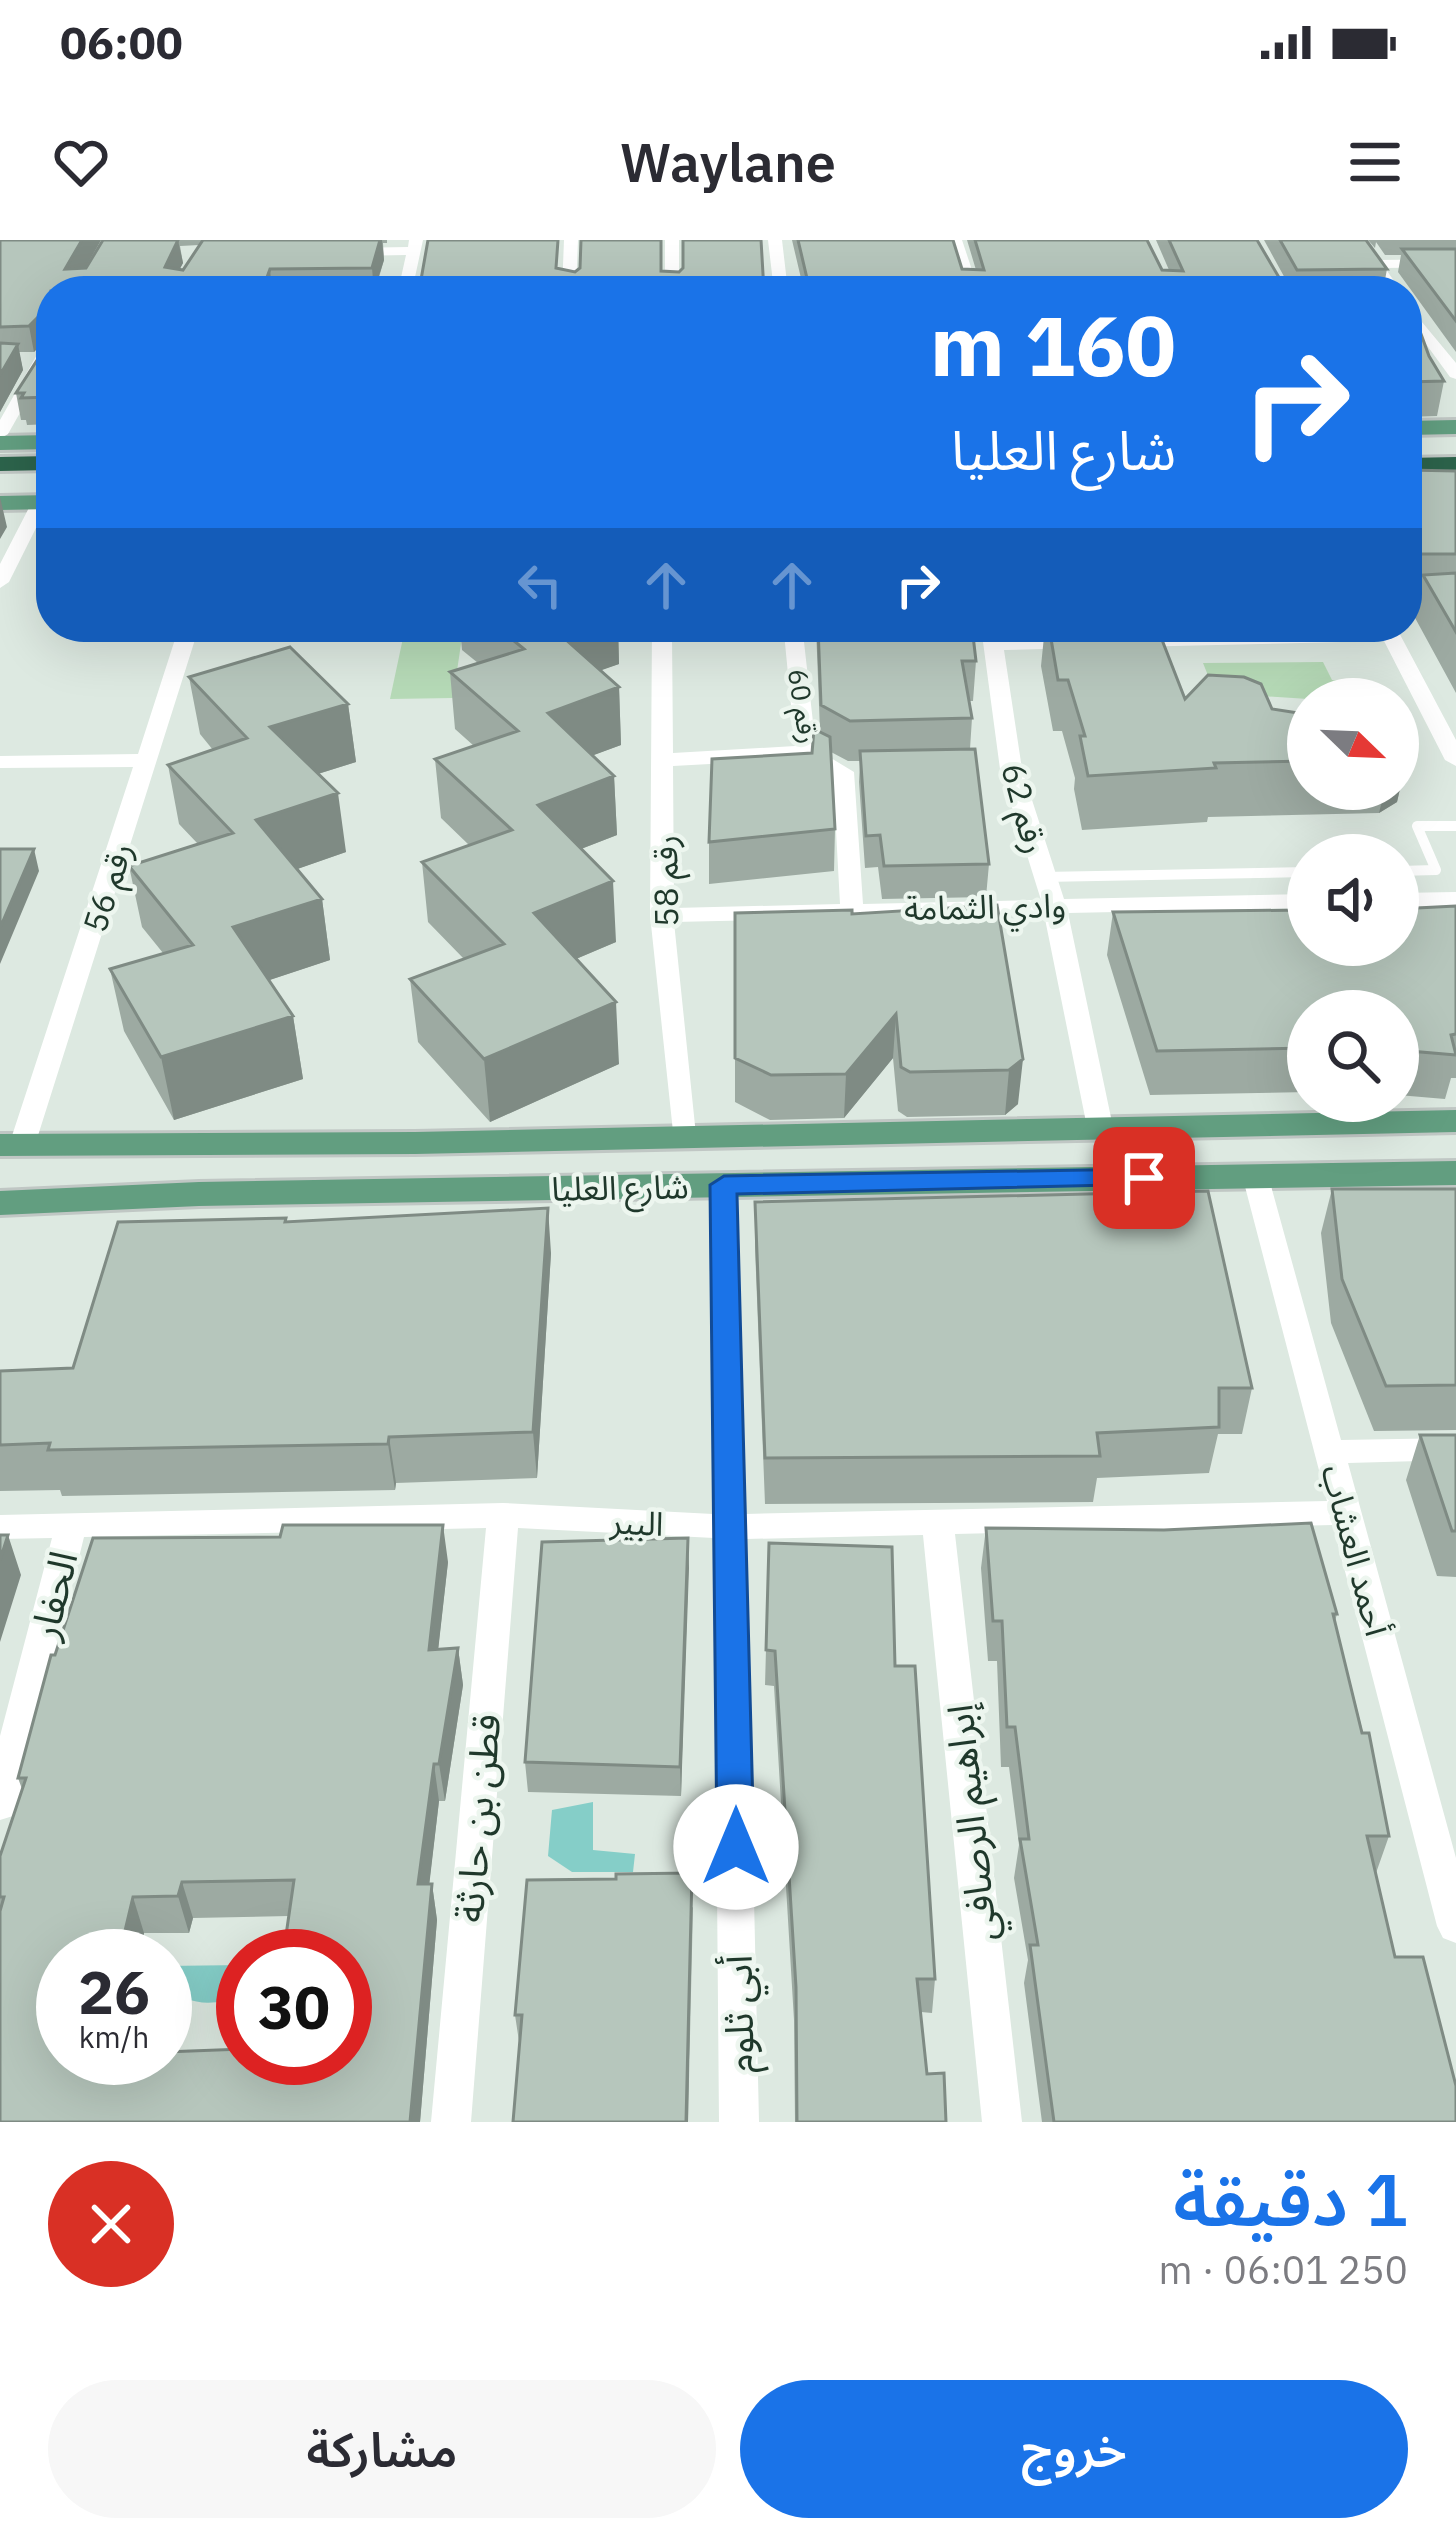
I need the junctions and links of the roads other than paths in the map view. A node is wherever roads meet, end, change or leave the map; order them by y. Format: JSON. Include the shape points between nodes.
{"nodes":[{"id":1,"x":571,"y":240,"type":"edge"},
{"id":2,"x":672,"y":240,"type":"edge"},
{"id":3,"x":775,"y":240,"type":"edge"},
{"id":4,"x":955,"y":240,"type":"edge"},
{"id":5,"x":1357,"y":240,"type":"edge"},
{"id":6,"x":414,"y":246,"type":"edge"},
{"id":7,"x":341,"y":253,"type":"edge"},
{"id":8,"x":1456,"y":263,"type":"edge"},
{"id":9,"x":1374,"y":264,"type":"junction"},
{"id":10,"x":408,"y":276,"type":"edge"},
{"id":11,"x":570,"y":276,"type":"edge"},
{"id":12,"x":672,"y":276,"type":"edge"},
{"id":13,"x":779,"y":276,"type":"edge"},
{"id":14,"x":967,"y":276,"type":"edge"},
{"id":15,"x":1383,"y":276,"type":"edge"},
{"id":16,"x":1422,"y":328,"type":"edge"},
{"id":17,"x":1422,"y":342,"type":"edge"},
{"id":18,"x":1432,"y":342,"type":"junction"},
{"id":19,"x":21,"y":361,"type":"edge"},
{"id":20,"x":36,"y":361,"type":"edge"},
{"id":21,"x":1456,"y":374,"type":"edge"},
{"id":22,"x":36,"y":378,"type":"edge"},
{"id":23,"x":1422,"y":428,"type":"edge"},
{"id":24,"x":1456,"y":428,"type":"edge"},
{"id":25,"x":0,"y":438,"type":"edge"},
{"id":26,"x":36,"y":441,"type":"edge"},
{"id":27,"x":1422,"y":443,"type":"edge"},
{"id":28,"x":1456,"y":443,"type":"edge"},
{"id":29,"x":0,"y":464,"type":"edge"},
{"id":30,"x":36,"y":464,"type":"edge"},
{"id":31,"x":1456,"y":464,"type":"edge"},
{"id":32,"x":1422,"y":465,"type":"edge"},
{"id":33,"x":1456,"y":480,"type":"edge"},
{"id":34,"x":1422,"y":481,"type":"edge"},
{"id":35,"x":0,"y":484,"type":"edge"},
{"id":36,"x":36,"y":493,"type":"edge"},
{"id":37,"x":36,"y":498,"type":"edge"},
{"id":38,"x":0,"y":503,"type":"edge"},
{"id":39,"x":36,"y":516,"type":"edge"},
{"id":40,"x":0,"y":582,"type":"edge"},
{"id":41,"x":1456,"y":605,"type":"edge"},
{"id":42,"x":1422,"y":606,"type":"edge"},
{"id":43,"x":184,"y":642,"type":"edge"},
{"id":44,"x":662,"y":642,"type":"edge"},
{"id":45,"x":795,"y":642,"type":"edge"},
{"id":46,"x":993,"y":642,"type":"edge"},
{"id":47,"x":1395,"y":642,"type":"edge"},
{"id":48,"x":1445,"y":721,"type":"edge"},
{"id":49,"x":806,"y":752,"type":"junction"},
{"id":50,"x":148,"y":760,"type":"junction"},
{"id":51,"x":665,"y":760,"type":"junction"},
{"id":52,"x":1456,"y":760,"type":"edge"},
{"id":53,"x":0,"y":763,"type":"edge"},
{"id":54,"x":1456,"y":826,"type":"edge"},
{"id":55,"x":1419,"y":870,"type":"edge"},
{"id":56,"x":1287,"y":872,"type":"edge"},
{"id":57,"x":1043,"y":877,"type":"junction"},
{"id":58,"x":1456,"y":899,"type":"edge"},
{"id":59,"x":1419,"y":900,"type":"edge"},
{"id":60,"x":1287,"y":901,"type":"edge"},
{"id":61,"x":1054,"y":904,"type":"junction"},
{"id":62,"x":852,"y":908,"type":"junction"},
{"id":63,"x":662,"y":915,"type":"junction"},
{"id":64,"x":1456,"y":1121,"type":"edge"},
{"id":65,"x":1100,"y":1127,"type":"junction"},
{"id":66,"x":683,"y":1135,"type":"junction"},
{"id":67,"x":415,"y":1143,"type":"junction"},
{"id":68,"x":223,"y":1144,"type":"junction"},
{"id":69,"x":11,"y":1145,"type":"edge"},
{"id":70,"x":1456,"y":1173,"type":"edge"},
{"id":71,"x":1255,"y":1175,"type":"junction"},
{"id":72,"x":724,"y":1185,"type":"junction"},
{"id":73,"x":401,"y":1191,"type":"junction"},
{"id":74,"x":199,"y":1194,"type":"junction"},
{"id":75,"x":0,"y":1204,"type":"edge"},
{"id":76,"x":1456,"y":1449,"type":"edge"},
{"id":77,"x":1330,"y":1452,"type":"junction"},
{"id":78,"x":1345,"y":1513,"type":"junction"},
{"id":79,"x":503,"y":1515,"type":"junction"},
{"id":80,"x":938,"y":1523,"type":"junction"},
{"id":81,"x":71,"y":1525,"type":"junction"},
{"id":82,"x":732,"y":1527,"type":"junction"},
{"id":83,"x":0,"y":1528,"type":"edge"},
{"id":84,"x":0,"y":1804,"type":"edge"},
{"id":85,"x":1456,"y":1926,"type":"edge"},
{"id":86,"x":451,"y":2122,"type":"edge"},
{"id":87,"x":739,"y":2122,"type":"edge"},
{"id":88,"x":1002,"y":2122,"type":"edge"}],
"edges":[{"from":1,"to":11,"type":"street"},
{"from":2,"to":12,"type":"street"},
{"from":3,"to":13,"type":"street"},
{"from":4,"to":14,"type":"street"},
{"from":5,"to":9,"type":"street"},
{"from":6,"to":7,"type":"street"},
{"from":6,"to":10,"type":"street"},
{"from":8,"to":9,"type":"street"},
{"from":9,"to":15,"type":"street"},
{"from":16,"to":18,"type":"street"},
{"from":17,"to":18,"type":"street"},
{"from":18,"to":21,"type":"street"},
{"from":19,"to":20,"type":"street"},
{"from":22,"to":25,"type":"street"},
{"from":23,"to":24,"type":"main road"},
{"from":25,"to":26,"type":"main road"},
{"from":27,"to":28,"type":"highway"},
{"from":29,"to":30,"type":"highway"},
{"from":31,"to":32,"type":"highway"},
{"from":33,"to":34,"type":"main road"},
{"from":35,"to":36,"type":"highway"},
{"from":37,"to":38,"type":"main road"},
{"from":39,"to":40,"type":"street"},
{"from":41,"to":42,"type":"street"},
{"from":43,"to":50,"type":"street","name":"رقم 56"},
{"from":44,"to":51,"type":"street","name":"رقم 58"},
{"from":45,"to":49,"type":"street","name":"رقم 60"},
{"from":46,"to":57,"type":"street","name":"رقم 62","via":[[1000,769]]},
{"from":47,"to":48,"type":"street"},
{"from":48,"to":52,"type":"street"},
{"from":49,"to":51,"type":"street"},
{"from":49,"to":62,"type":"street","name":"رقم 60","via":[[854,772]]},
{"from":50,"to":53,"type":"street"},
{"from":50,"to":69,"type":"street","name":"رقم 56"},
{"from":51,"to":63,"type":"street","name":"رقم 58"},
{"from":54,"to":55,"type":"lane","via":[[1417,826],[1436,870]]},
{"from":56,"to":57,"type":"lane"},
{"from":57,"to":61,"type":"street","name":"رقم 62"},
{"from":58,"to":59,"type":"street"},
{"from":60,"to":61,"type":"street","name":"وادي الثمامة"},
{"from":61,"to":62,"type":"street","name":"وادي الثمامة"},
{"from":61,"to":65,"type":"street","name":"رقم 62"},
{"from":62,"to":63,"type":"street","name":"وادي الثمامة"},
{"from":63,"to":66,"type":"street","name":"رقم 58"},
{"from":64,"to":65,"type":"main road","name":"شارع العليا"},
{"from":65,"to":66,"type":"main road","name":"شارع العليا"},
{"from":66,"to":67,"type":"main road","name":"شارع العليا"},
{"from":67,"to":68,"type":"main road","name":"شارع العليا"},
{"from":67,"to":73,"type":"main road","via":[[363,1152],[341,1170],[358,1187]]},
{"from":68,"to":69,"type":"main road","name":"شارع العليا"},
{"from":68,"to":74,"type":"main road","via":[[247,1155],[244,1168],[234,1183]]},
{"from":70,"to":71,"type":"main road","name":"شارع العليا"},
{"from":71,"to":72,"type":"main road","name":"شارع العليا"},
{"from":71,"to":77,"type":"street","name":"أحمد العشاب"},
{"from":72,"to":73,"type":"main road","name":"شارع العليا"},
{"from":72,"to":82,"type":"street","name":"أبي ثلوم"},
{"from":73,"to":74,"type":"main road","name":"شارع العليا"},
{"from":74,"to":75,"type":"main road","name":"شارع العليا"},
{"from":76,"to":77,"type":"street"},
{"from":77,"to":78,"type":"street","name":"أحمد العشاب"},
{"from":78,"to":80,"type":"street","name":"البير"},
{"from":78,"to":85,"type":"street","name":"أحمد العشاب"},
{"from":79,"to":81,"type":"street","name":"البير"},
{"from":79,"to":82,"type":"street","name":"البير"},
{"from":79,"to":86,"type":"street","name":"قطن بن حارثة"},
{"from":80,"to":82,"type":"street","name":"البير"},
{"from":80,"to":88,"type":"street","name":"إبراهيم الرصافي"},
{"from":81,"to":83,"type":"street","name":"البير"},
{"from":81,"to":84,"type":"street","name":"الحفار"},
{"from":82,"to":87,"type":"street","name":"أبي ثلوم"}]}
